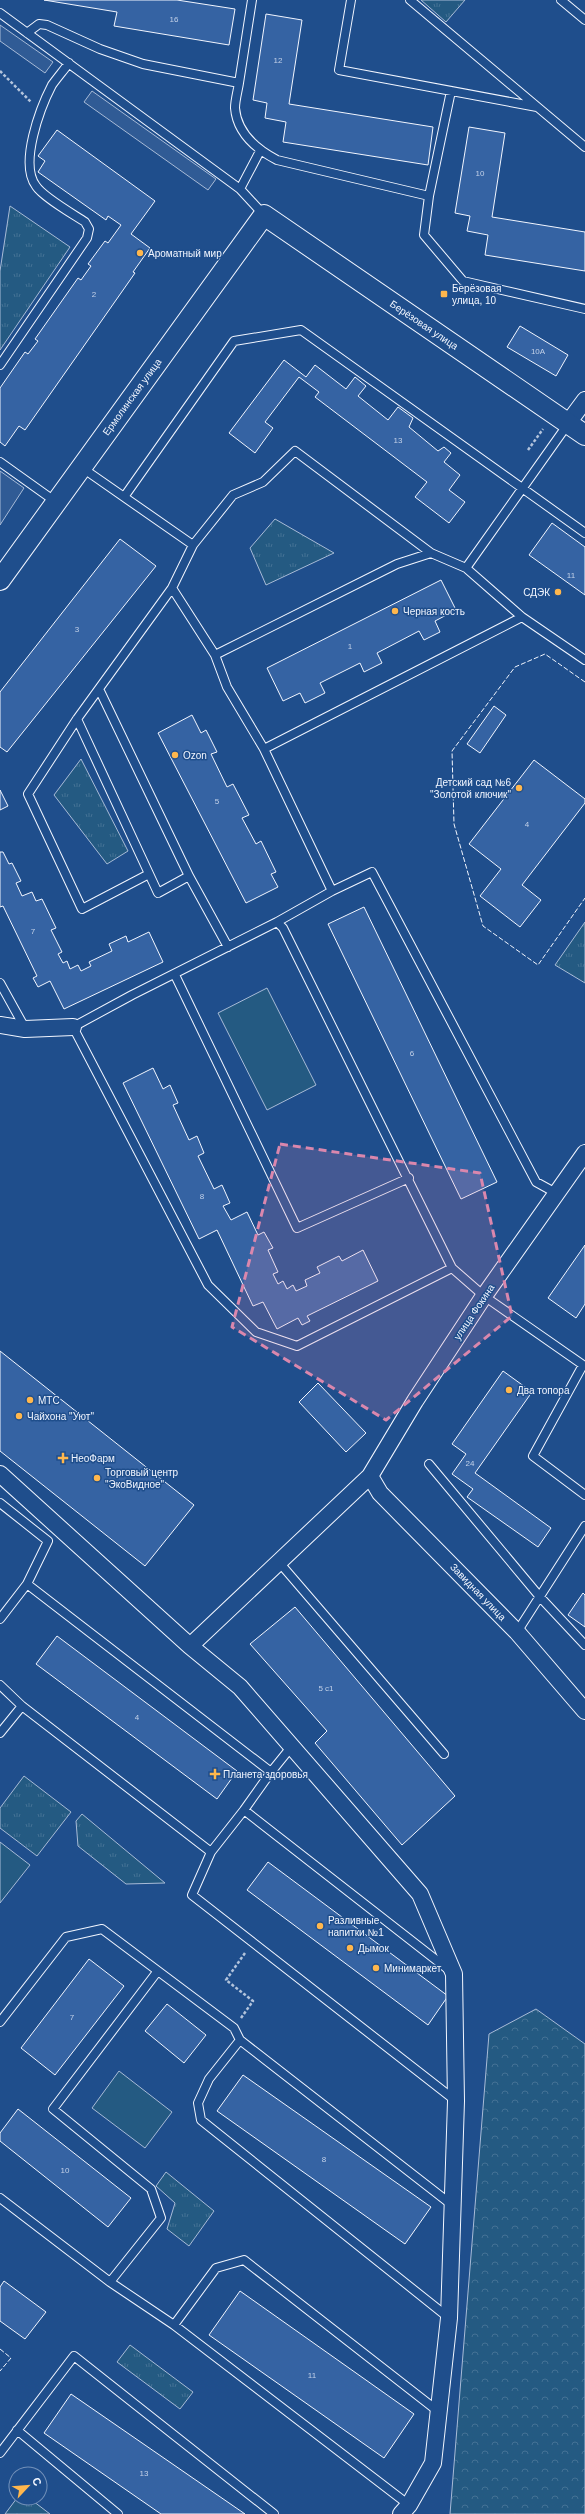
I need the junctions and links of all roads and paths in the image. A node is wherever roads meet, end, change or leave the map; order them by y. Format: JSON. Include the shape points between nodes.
{"nodes":[{"id":1,"x":252,"y":0,"type":"edge"},
{"id":2,"x":351,"y":0,"type":"edge"},
{"id":3,"x":410,"y":0,"type":"edge"},
{"id":4,"x":561,"y":0,"type":"edge"},
{"id":5,"x":0,"y":13,"type":"edge"},
{"id":6,"x":585,"y":20,"type":"edge"},
{"id":7,"x":27,"y":33,"type":"junction"},
{"id":8,"x":68,"y":63,"type":"junction"},
{"id":9,"x":0,"y":71,"type":"edge"},
{"id":10,"x":239,"y":83,"type":"junction"},
{"id":11,"x":452,"y":91,"type":"junction"},
{"id":12,"x":536,"y":106,"type":"junction"},
{"id":13,"x":40,"y":111,"type":"junction"},
{"id":14,"x":585,"y":147,"type":"edge"},
{"id":15,"x":260,"y":151,"type":"junction"},
{"id":16,"x":240,"y":189,"type":"junction"},
{"id":17,"x":429,"y":196,"type":"junction"},
{"id":18,"x":264,"y":215,"type":"junction"},
{"id":19,"x":585,"y":309,"type":"edge"},
{"id":20,"x":0,"y":365,"type":"edge"},
{"id":21,"x":585,"y":400,"type":"edge"},
{"id":22,"x":568,"y":423,"type":"junction"},
{"id":23,"x":547,"y":424,"type":"dead end"},
{"id":24,"x":585,"y":435,"type":"edge"},
{"id":25,"x":528,"y":450,"type":"dead end"},
{"id":26,"x":0,"y":462,"type":"edge"},
{"id":27,"x":82,"y":467,"type":"junction"},
{"id":28,"x":522,"y":488,"type":"junction"},
{"id":29,"x":124,"y":497,"type":"junction"},
{"id":30,"x":56,"y":502,"type":"junction"},
{"id":31,"x":585,"y":533,"type":"edge"},
{"id":32,"x":193,"y":545,"type":"junction"},
{"id":33,"x":431,"y":553,"type":"junction"},
{"id":34,"x":466,"y":568,"type":"junction"},
{"id":35,"x":0,"y":580,"type":"edge"},
{"id":36,"x":172,"y":588,"type":"junction"},
{"id":37,"x":522,"y":617,"type":"junction"},
{"id":38,"x":215,"y":655,"type":"junction"},
{"id":39,"x":585,"y":660,"type":"edge"},
{"id":40,"x":99,"y":689,"type":"junction"},
{"id":41,"x":77,"y":719,"type":"junction"},
{"id":42,"x":264,"y":749,"type":"junction"},
{"id":43,"x":149,"y":874,"type":"junction"},
{"id":44,"x":189,"y":876,"type":"junction"},
{"id":45,"x":332,"y":890,"type":"junction"},
{"id":46,"x":277,"y":922,"type":"junction"},
{"id":47,"x":228,"y":947,"type":"junction"},
{"id":48,"x":175,"y":975,"type":"junction"},
{"id":49,"x":0,"y":983,"type":"edge"},
{"id":50,"x":0,"y":1025,"type":"edge"},
{"id":51,"x":72,"y":1027,"type":"junction"},
{"id":52,"x":25,"y":1029,"type":"junction"},
{"id":53,"x":585,"y":1153,"type":"edge"},
{"id":54,"x":409,"y":1178,"type":"junction"},
{"id":55,"x":556,"y":1192,"type":"junction"},
{"id":56,"x":452,"y":1268,"type":"junction"},
{"id":57,"x":484,"y":1296,"type":"junction"},
{"id":58,"x":584,"y":1364,"type":"edge"},
{"id":59,"x":429,"y":1464,"type":"dead end"},
{"id":60,"x":0,"y":1474,"type":"edge"},
{"id":61,"x":370,"y":1476,"type":"junction"},
{"id":62,"x":585,"y":1495,"type":"edge"},
{"id":63,"x":0,"y":1503,"type":"edge"},
{"id":64,"x":585,"y":1526,"type":"edge"},
{"id":65,"x":278,"y":1561,"type":"junction"},
{"id":66,"x":27,"y":1584,"type":"junction"},
{"id":67,"x":540,"y":1598,"type":"junction"},
{"id":68,"x":0,"y":1619,"type":"edge"},
{"id":69,"x":517,"y":1632,"type":"junction"},
{"id":70,"x":585,"y":1645,"type":"edge"},
{"id":71,"x":190,"y":1646,"type":"junction"},
{"id":72,"x":0,"y":1685,"type":"edge"},
{"id":73,"x":22,"y":1706,"type":"junction"},
{"id":74,"x":585,"y":1711,"type":"edge"},
{"id":75,"x":0,"y":1733,"type":"edge"},
{"id":76,"x":292,"y":1746,"type":"junction"},
{"id":77,"x":444,"y":1754,"type":"dead end"},
{"id":78,"x":271,"y":1772,"type":"junction"},
{"id":79,"x":244,"y":1810,"type":"junction"},
{"id":80,"x":211,"y":1852,"type":"junction"},
{"id":81,"x":254,"y":1941,"type":"junction"},
{"id":82,"x":157,"y":1972,"type":"junction"},
{"id":83,"x":454,"y":1974,"type":"junction"},
{"id":84,"x":0,"y":2022,"type":"edge"},
{"id":85,"x":234,"y":2028,"type":"junction"},
{"id":86,"x":240,"y":2040,"type":"junction"},
{"id":87,"x":456,"y":2101,"type":"junction"},
{"id":88,"x":0,"y":2198,"type":"edge"},
{"id":89,"x":454,"y":2205,"type":"junction"},
{"id":90,"x":110,"y":2282,"type":"junction"},
{"id":91,"x":449,"y":2318,"type":"junction"},
{"id":92,"x":174,"y":2325,"type":"junction"},
{"id":93,"x":439,"y":2412,"type":"junction"},
{"id":94,"x":17,"y":2430,"type":"junction"},
{"id":95,"x":0,"y":2453,"type":"edge"},
{"id":96,"x":405,"y":2510,"type":"edge"},
{"id":97,"x":118,"y":2514,"type":"edge"},
{"id":98,"x":274,"y":2514,"type":"edge"}],
"edges":[{"from":1,"to":10,"type":"lane"},
{"from":2,"to":11,"type":"lane","via":[[339,70]]},
{"from":3,"to":12,"type":"lane"},
{"from":4,"to":6,"type":"lane"},
{"from":5,"to":7,"type":"lane"},
{"from":7,"to":8,"type":"lane"},
{"from":7,"to":10,"type":"lane","via":[[39,24],[47,25],[100,49],[144,64]]},
{"from":8,"to":13,"type":"lane","via":[[53,84]]},
{"from":8,"to":16,"type":"lane"},
{"from":9,"to":13,"type":"path"},
{"from":10,"to":15,"type":"lane","via":[[235,108],[242,131]]},
{"from":11,"to":12,"type":"lane"},
{"from":11,"to":17,"type":"lane"},
{"from":12,"to":14,"type":"lane"},
{"from":13,"to":20,"type":"lane","via":[[28,165],[30,177],[37,188],[85,222],[89,229],[87,238]]},
{"from":15,"to":16,"type":"lane"},
{"from":15,"to":17,"type":"lane","via":[[277,160]]},
{"from":16,"to":18,"type":"lane"},
{"from":17,"to":19,"type":"lane","via":[[424,234],[463,281]]},
{"from":18,"to":22,"type":"street","name":"Берёзовая улица"},
{"from":18,"to":27,"type":"street","name":"Ермолинская улица"},
{"from":21,"to":22,"type":"street"},
{"from":22,"to":24,"type":"street","name":"Берёзовая улица"},
{"from":22,"to":28,"type":"lane"},
{"from":23,"to":25,"type":"path"},
{"from":26,"to":30,"type":"lane"},
{"from":27,"to":29,"type":"lane"},
{"from":27,"to":30,"type":"street","name":"Ермолинская улица"},
{"from":28,"to":29,"type":"lane","via":[[301,330],[234,341]]},
{"from":28,"to":31,"type":"lane"},
{"from":28,"to":34,"type":"lane"},
{"from":29,"to":32,"type":"lane"},
{"from":30,"to":35,"type":"street","name":"Ермолинская улица"},
{"from":32,"to":33,"type":"lane","via":[[233,495],[263,482],[296,451]]},
{"from":32,"to":36,"type":"lane"},
{"from":33,"to":34,"type":"lane"},
{"from":33,"to":38,"type":"lane","via":[[396,564]]},
{"from":34,"to":37,"type":"lane"},
{"from":36,"to":38,"type":"lane"},
{"from":36,"to":40,"type":"lane"},
{"from":37,"to":39,"type":"lane"},
{"from":37,"to":42,"type":"lane"},
{"from":38,"to":42,"type":"lane","via":[[227,687]]},
{"from":40,"to":41,"type":"lane"},
{"from":40,"to":44,"type":"lane"},
{"from":41,"to":43,"type":"lane"},
{"from":41,"to":43,"type":"lane","via":[[28,794],[82,909]]},
{"from":42,"to":45,"type":"lane"},
{"from":43,"to":44,"type":"lane","via":[[158,893]]},
{"from":44,"to":47,"type":"lane"},
{"from":45,"to":46,"type":"lane"},
{"from":45,"to":55,"type":"lane","via":[[372,872],[536,1182]]},
{"from":46,"to":47,"type":"lane"},
{"from":46,"to":54,"type":"lane","via":[[283,928]]},
{"from":47,"to":48,"type":"lane"},
{"from":48,"to":51,"type":"lane"},
{"from":48,"to":54,"type":"lane","via":[[297,1228]]},
{"from":49,"to":52,"type":"lane"},
{"from":50,"to":52,"type":"street"},
{"from":51,"to":52,"type":"street"},
{"from":51,"to":56,"type":"lane","via":[[208,1285],[256,1332],[297,1346]]},
{"from":53,"to":55,"type":"street","name":"улица Фокина"},
{"from":54,"to":56,"type":"lane"},
{"from":55,"to":57,"type":"street","name":"улица Фокина"},
{"from":56,"to":57,"type":"lane"},
{"from":57,"to":58,"type":"lane"},
{"from":57,"to":61,"type":"street","name":"улица Фокина","via":[[415,1401]]},
{"from":58,"to":62,"type":"lane","via":[[532,1456]]},
{"from":59,"to":67,"type":"lane"},
{"from":60,"to":71,"type":"street"},
{"from":61,"to":65,"type":"street","name":"улица Фокина"},
{"from":61,"to":69,"type":"street","name":"Завидная улица","via":[[380,1493]]},
{"from":63,"to":66,"type":"lane","via":[[48,1541]]},
{"from":64,"to":67,"type":"lane"},
{"from":65,"to":71,"type":"street","name":"улица Фокина"},
{"from":65,"to":77,"type":"lane"},
{"from":66,"to":68,"type":"lane"},
{"from":66,"to":78,"type":"lane"},
{"from":67,"to":69,"type":"lane"},
{"from":67,"to":70,"type":"lane"},
{"from":69,"to":74,"type":"street","name":"Завидная улица"},
{"from":71,"to":76,"type":"street","via":[[240,1688]]},
{"from":72,"to":73,"type":"lane"},
{"from":73,"to":75,"type":"lane"},
{"from":73,"to":80,"type":"lane"},
{"from":76,"to":78,"type":"lane"},
{"from":76,"to":83,"type":"street","via":[[420,1894]]},
{"from":78,"to":79,"type":"lane"},
{"from":79,"to":80,"type":"lane"},
{"from":79,"to":83,"type":"lane"},
{"from":80,"to":81,"type":"lane","via":[[192,1895]]},
{"from":81,"to":85,"type":"path","via":[[226,1980],[253,2001]]},
{"from":81,"to":87,"type":"lane"},
{"from":82,"to":84,"type":"lane","via":[[102,1929],[66,1937]]},
{"from":82,"to":85,"type":"lane"},
{"from":82,"to":90,"type":"lane","via":[[53,2109],[151,2189],[162,2218]]},
{"from":83,"to":87,"type":"street"},
{"from":85,"to":86,"type":"lane"},
{"from":86,"to":89,"type":"lane"},
{"from":86,"to":91,"type":"lane","via":[[209,2079],[198,2103],[201,2120]]},
{"from":87,"to":89,"type":"street"},
{"from":88,"to":90,"type":"lane"},
{"from":89,"to":91,"type":"street"},
{"from":90,"to":92,"type":"lane"},
{"from":91,"to":93,"type":"street"},
{"from":92,"to":93,"type":"lane","via":[[216,2268],[244,2260]]},
{"from":92,"to":96,"type":"lane"},
{"from":93,"to":96,"type":"street","via":[[433,2463]]},
{"from":94,"to":95,"type":"lane"},
{"from":94,"to":97,"type":"lane"},
{"from":94,"to":98,"type":"lane","via":[[74,2356]]}]}
